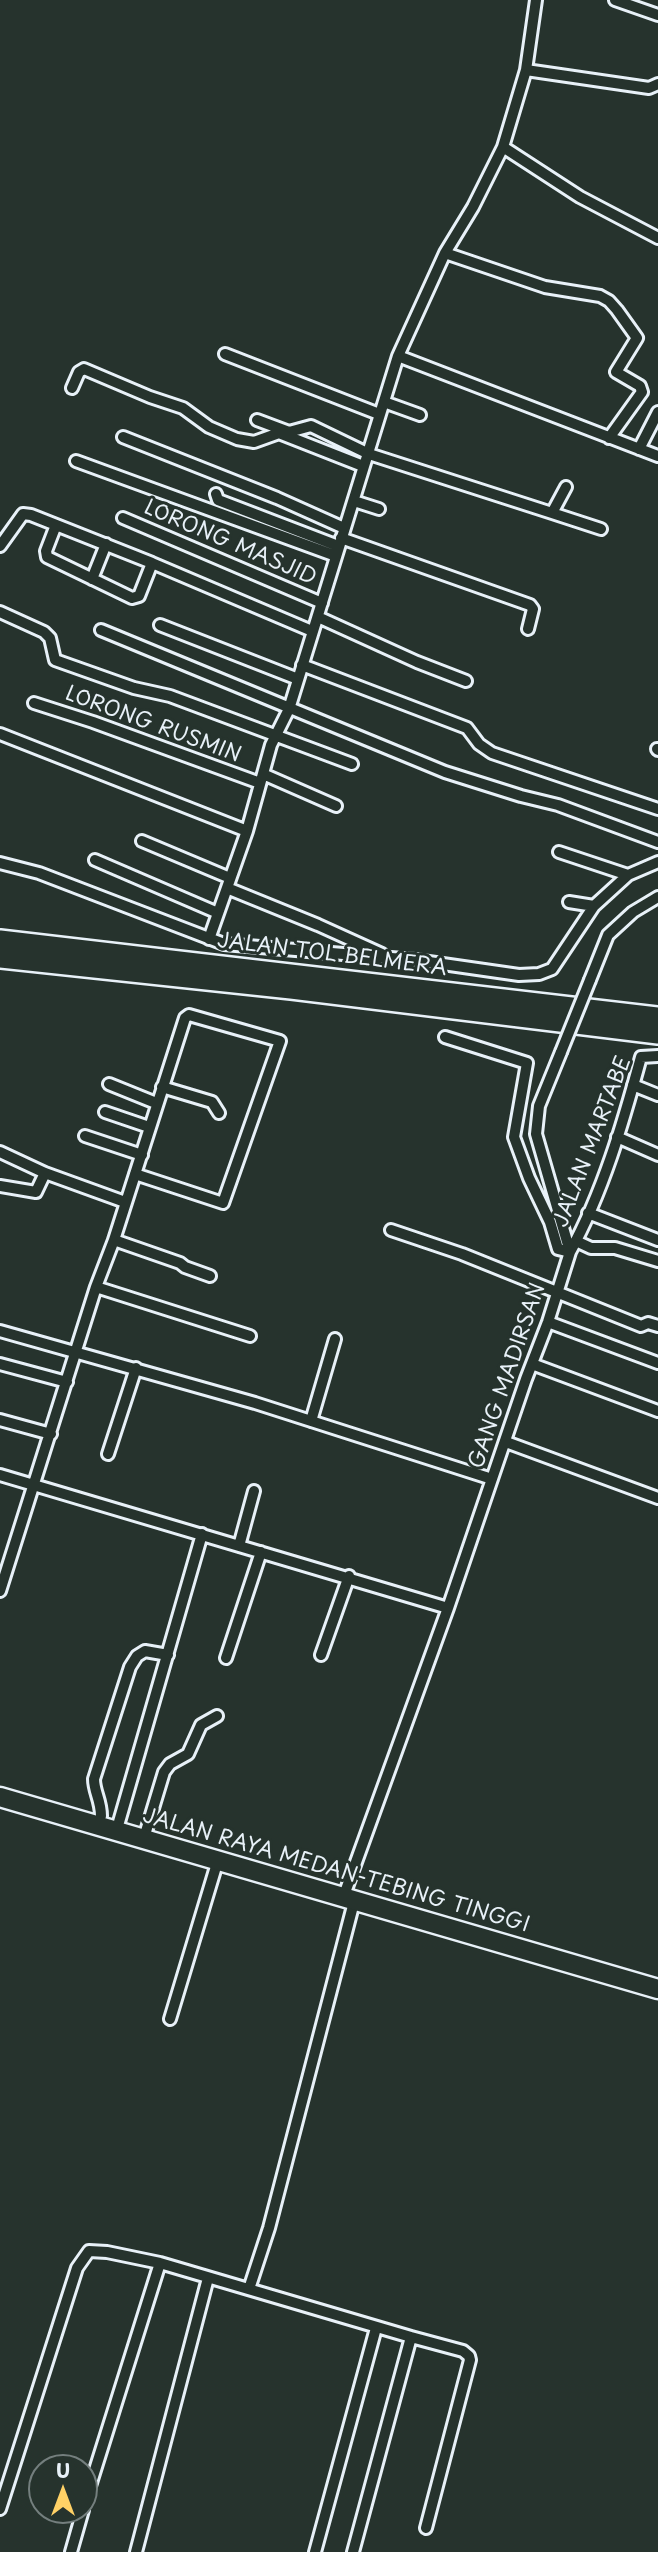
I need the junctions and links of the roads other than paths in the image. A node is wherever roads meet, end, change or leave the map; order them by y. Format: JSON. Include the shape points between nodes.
{"nodes":[{"id":1,"x":536,"y":0,"type":"edge"},
{"id":2,"x":615,"y":0,"type":"edge"},
{"id":3,"x":658,"y":15,"type":"edge"},
{"id":4,"x":526,"y":70,"type":"junction"},
{"id":5,"x":658,"y":84,"type":"edge"},
{"id":6,"x":503,"y":147,"type":"junction"},
{"id":7,"x":658,"y":238,"type":"edge"},
{"id":8,"x":445,"y":253,"type":"junction"},
{"id":9,"x":225,"y":354,"type":"dead end"},
{"id":10,"x":398,"y":356,"type":"junction"},
{"id":11,"x":72,"y":388,"type":"dead end"},
{"id":12,"x":384,"y":402,"type":"junction"},
{"id":13,"x":658,"y":412,"type":"edge"},
{"id":14,"x":379,"y":414,"type":"junction"},
{"id":15,"x":420,"y":415,"type":"dead end"},
{"id":16,"x":257,"y":420,"type":"dead end"},
{"id":17,"x":123,"y":437,"type":"dead end"},
{"id":18,"x":609,"y":438,"type":"junction"},
{"id":19,"x":639,"y":449,"type":"junction"},
{"id":20,"x":369,"y":454,"type":"junction"},
{"id":21,"x":658,"y":456,"type":"edge"},
{"id":22,"x":76,"y":461,"type":"dead end"},
{"id":23,"x":363,"y":466,"type":"junction"},
{"id":24,"x":566,"y":487,"type":"dead end"},
{"id":25,"x":216,"y":494,"type":"dead end"},
{"id":26,"x":354,"y":501,"type":"junction"},
{"id":27,"x":379,"y":509,"type":"dead end"},
{"id":28,"x":552,"y":513,"type":"junction"},
{"id":29,"x":123,"y":518,"type":"dead end"},
{"id":30,"x":56,"y":525,"type":"junction"},
{"id":31,"x":601,"y":529,"type":"dead end"},
{"id":32,"x":340,"y":542,"type":"junction"},
{"id":33,"x":106,"y":544,"type":"junction"},
{"id":34,"x":0,"y":546,"type":"edge"},
{"id":35,"x":152,"y":563,"type":"junction"},
{"id":36,"x":92,"y":579,"type":"junction"},
{"id":37,"x":323,"y":603,"type":"junction"},
{"id":38,"x":0,"y":612,"type":"edge"},
{"id":39,"x":318,"y":617,"type":"junction"},
{"id":40,"x":160,"y":625,"type":"dead end"},
{"id":41,"x":528,"y":629,"type":"dead end"},
{"id":42,"x":101,"y":630,"type":"dead end"},
{"id":43,"x":312,"y":632,"type":"junction"},
{"id":44,"x":302,"y":665,"type":"junction"},
{"id":45,"x":298,"y":679,"type":"junction"},
{"id":46,"x":466,"y":681,"type":"dead end"},
{"id":47,"x":34,"y":703,"type":"dead end"},
{"id":48,"x":289,"y":709,"type":"junction"},
{"id":49,"x":0,"y":734,"type":"edge"},
{"id":50,"x":276,"y":735,"type":"junction"},
{"id":51,"x":352,"y":764,"type":"dead end"},
{"id":52,"x":261,"y":779,"type":"junction"},
{"id":53,"x":336,"y":806,"type":"dead end"},
{"id":54,"x":658,"y":809,"type":"edge"},
{"id":55,"x":247,"y":831,"type":"junction"},
{"id":56,"x":142,"y":841,"type":"dead end"},
{"id":57,"x":658,"y":842,"type":"edge"},
{"id":58,"x":559,"y":852,"type":"dead end"},
{"id":59,"x":95,"y":860,"type":"dead end"},
{"id":60,"x":658,"y":862,"type":"edge"},
{"id":61,"x":0,"y":863,"type":"edge"},
{"id":62,"x":628,"y":875,"type":"junction"},
{"id":63,"x":228,"y":883,"type":"junction"},
{"id":64,"x":658,"y":897,"type":"edge"},
{"id":65,"x":569,"y":902,"type":"dead end"},
{"id":66,"x":594,"y":906,"type":"junction"},
{"id":67,"x":218,"y":913,"type":"junction"},
{"id":68,"x":209,"y":939,"type":"junction"},
{"id":69,"x":0,"y":940,"type":"edge"},
{"id":70,"x":389,"y":957,"type":"junction"},
{"id":71,"x":0,"y":958,"type":"edge"},
{"id":72,"x":658,"y":1017,"type":"edge"},
{"id":73,"x":658,"y":1034,"type":"edge"},
{"id":74,"x":445,"y":1037,"type":"dead end"},
{"id":75,"x":658,"y":1056,"type":"edge"},
{"id":76,"x":109,"y":1084,"type":"dead end"},
{"id":77,"x":633,"y":1085,"type":"junction"},
{"id":78,"x":162,"y":1087,"type":"junction"},
{"id":79,"x":658,"y":1095,"type":"edge"},
{"id":80,"x":156,"y":1103,"type":"junction"},
{"id":81,"x":105,"y":1112,"type":"dead end"},
{"id":82,"x":219,"y":1113,"type":"dead end"},
{"id":83,"x":149,"y":1128,"type":"junction"},
{"id":84,"x":85,"y":1136,"type":"dead end"},
{"id":85,"x":617,"y":1137,"type":"junction"},
{"id":86,"x":0,"y":1152,"type":"edge"},
{"id":87,"x":142,"y":1155,"type":"junction"},
{"id":88,"x":658,"y":1155,"type":"edge"},
{"id":89,"x":45,"y":1172,"type":"junction"},
{"id":90,"x":135,"y":1174,"type":"junction"},
{"id":91,"x":0,"y":1186,"type":"edge"},
{"id":92,"x":125,"y":1202,"type":"junction"},
{"id":93,"x":588,"y":1213,"type":"junction"},
{"id":94,"x":391,"y":1230,"type":"dead end"},
{"id":95,"x":114,"y":1240,"type":"junction"},
{"id":96,"x":658,"y":1240,"type":"edge"},
{"id":97,"x":576,"y":1241,"type":"junction"},
{"id":98,"x":570,"y":1252,"type":"junction"},
{"id":99,"x":658,"y":1261,"type":"edge"},
{"id":100,"x":210,"y":1276,"type":"dead end"},
{"id":101,"x":96,"y":1287,"type":"junction"},
{"id":102,"x":558,"y":1293,"type":"junction"},
{"id":103,"x":548,"y":1322,"type":"junction"},
{"id":104,"x":658,"y":1326,"type":"edge"},
{"id":105,"x":0,"y":1331,"type":"edge"},
{"id":106,"x":250,"y":1336,"type":"dead end"},
{"id":107,"x":335,"y":1339,"type":"dead end"},
{"id":108,"x":76,"y":1352,"type":"junction"},
{"id":109,"x":658,"y":1363,"type":"edge"},
{"id":110,"x":0,"y":1364,"type":"edge"},
{"id":111,"x":532,"y":1364,"type":"junction"},
{"id":112,"x":136,"y":1368,"type":"junction"},
{"id":113,"x":67,"y":1382,"type":"junction"},
{"id":114,"x":658,"y":1411,"type":"edge"},
{"id":115,"x":0,"y":1420,"type":"edge"},
{"id":116,"x":310,"y":1421,"type":"junction"},
{"id":117,"x":51,"y":1434,"type":"junction"},
{"id":118,"x":506,"y":1442,"type":"junction"},
{"id":119,"x":108,"y":1454,"type":"dead end"},
{"id":120,"x":0,"y":1475,"type":"edge"},
{"id":121,"x":492,"y":1479,"type":"junction"},
{"id":122,"x":34,"y":1485,"type":"junction"},
{"id":123,"x":254,"y":1491,"type":"dead end"},
{"id":124,"x":658,"y":1498,"type":"edge"},
{"id":125,"x":202,"y":1534,"type":"junction"},
{"id":126,"x":239,"y":1546,"type":"junction"},
{"id":127,"x":261,"y":1552,"type":"junction"},
{"id":128,"x":349,"y":1577,"type":"junction"},
{"id":129,"x":0,"y":1591,"type":"edge"},
{"id":130,"x":448,"y":1608,"type":"junction"},
{"id":131,"x":321,"y":1655,"type":"dead end"},
{"id":132,"x":168,"y":1656,"type":"junction"},
{"id":133,"x":226,"y":1658,"type":"dead end"},
{"id":134,"x":217,"y":1716,"type":"dead end"},
{"id":135,"x":0,"y":1787,"type":"edge"},
{"id":136,"x":0,"y":1797,"type":"edge"},
{"id":137,"x":101,"y":1816,"type":"junction"},
{"id":138,"x":119,"y":1822,"type":"junction"},
{"id":139,"x":146,"y":1834,"type":"junction"},
{"id":140,"x":218,"y":1860,"type":"junction"},
{"id":141,"x":348,"y":1896,"type":"junction"},
{"id":142,"x":658,"y":1977,"type":"edge"},
{"id":143,"x":658,"y":1989,"type":"edge"},
{"id":144,"x":170,"y":2019,"type":"dead end"},
{"id":145,"x":160,"y":2263,"type":"junction"},
{"id":146,"x":208,"y":2278,"type":"junction"},
{"id":147,"x":249,"y":2289,"type":"junction"},
{"id":148,"x":376,"y":2328,"type":"junction"},
{"id":149,"x":411,"y":2337,"type":"junction"},
{"id":150,"x":98,"y":2460,"type":"edge"},
{"id":151,"x":0,"y":2509,"type":"edge"},
{"id":152,"x":79,"y":2524,"type":"edge"},
{"id":153,"x":426,"y":2528,"type":"dead end"},
{"id":154,"x":71,"y":2552,"type":"edge"},
{"id":155,"x":136,"y":2552,"type":"edge"},
{"id":156,"x":315,"y":2552,"type":"edge"},
{"id":157,"x":353,"y":2552,"type":"edge"}],
"edges":[{"from":1,"to":4,"type":"street"},
{"from":2,"to":3,"type":"street"},
{"from":4,"to":5,"type":"street","via":[[649,88]]},
{"from":4,"to":6,"type":"street"},
{"from":6,"to":7,"type":"street","via":[[580,197]]},
{"from":6,"to":8,"type":"street"},
{"from":8,"to":10,"type":"street"},
{"from":8,"to":18,"type":"street","via":[[545,287],[600,296],[617,310],[636,338],[617,375],[642,388]]},
{"from":9,"to":14,"type":"street"},
{"from":10,"to":12,"type":"street"},
{"from":10,"to":18,"type":"street"},
{"from":11,"to":23,"type":"street","via":[[84,369],[183,408],[209,427],[237,439],[254,442],[279,433]]},
{"from":12,"to":14,"type":"street"},
{"from":12,"to":15,"type":"street"},
{"from":13,"to":19,"type":"street"},
{"from":14,"to":20,"type":"street"},
{"from":16,"to":20,"type":"street","via":[[289,432],[311,426]]},
{"from":17,"to":32,"type":"street","via":[[277,498]]},
{"from":18,"to":19,"type":"street"},
{"from":19,"to":21,"type":"street"},
{"from":20,"to":23,"type":"street"},
{"from":20,"to":28,"type":"street"},
{"from":22,"to":32,"type":"street"},
{"from":23,"to":26,"type":"street"},
{"from":24,"to":28,"type":"street"},
{"from":25,"to":32,"type":"street","via":[[218,500]]},
{"from":26,"to":27,"type":"street"},
{"from":26,"to":32,"type":"street"},
{"from":28,"to":31,"type":"street"},
{"from":29,"to":37,"type":"street","name":"LORONG MASJID"},
{"from":30,"to":33,"type":"street"},
{"from":30,"to":34,"type":"street","via":[[23,514]]},
{"from":30,"to":36,"type":"street","via":[[47,557]]},
{"from":32,"to":37,"type":"street"},
{"from":32,"to":41,"type":"street","via":[[530,605]]},
{"from":33,"to":35,"type":"street"},
{"from":33,"to":36,"type":"street"},
{"from":35,"to":36,"type":"street","via":[[136,598]]},
{"from":35,"to":43,"type":"street"},
{"from":37,"to":39,"type":"street"},
{"from":38,"to":50,"type":"street","via":[[44,632],[55,660]]},
{"from":39,"to":43,"type":"street"},
{"from":39,"to":46,"type":"street"},
{"from":40,"to":45,"type":"street"},
{"from":42,"to":48,"type":"street"},
{"from":43,"to":44,"type":"street"},
{"from":44,"to":45,"type":"street"},
{"from":44,"to":54,"type":"street","via":[[467,729],[492,753]]},
{"from":45,"to":48,"type":"street"},
{"from":47,"to":52,"type":"street","name":"LORONG RUSMIN"},
{"from":48,"to":50,"type":"street"},
{"from":48,"to":57,"type":"street","via":[[471,780],[558,805]]},
{"from":49,"to":55,"type":"street"},
{"from":50,"to":51,"type":"street"},
{"from":50,"to":52,"type":"street"},
{"from":52,"to":53,"type":"street","name":"LORONG RUSMIN"},
{"from":52,"to":55,"type":"street"},
{"from":55,"to":63,"type":"street"},
{"from":56,"to":63,"type":"street"},
{"from":58,"to":62,"type":"street"},
{"from":59,"to":67,"type":"street"},
{"from":60,"to":62,"type":"street"},
{"from":61,"to":68,"type":"street","via":[[39,873]]},
{"from":62,"to":66,"type":"street"},
{"from":63,"to":67,"type":"street"},
{"from":63,"to":70,"type":"street"},
{"from":64,"to":98,"type":"street","bridge":true,"via":[[608,935],[539,1107],[536,1134]]},
{"from":65,"to":66,"type":"street"},
{"from":66,"to":70,"type":"street","via":[[552,968],[539,974]]},
{"from":67,"to":68,"type":"street"},
{"from":68,"to":70,"type":"street"},
{"from":69,"to":72,"type":"highway","name":"JALAN TOL BELMERA"},
{"from":71,"to":73,"type":"highway","name":"JALAN TOL BELMERA"},
{"from":74,"to":98,"type":"street","name":"JALAN MARTABE","via":[[527,1063],[514,1137],[558,1249]]},
{"from":75,"to":77,"type":"street","name":"JALAN MARTABE","via":[[641,1057]]},
{"from":76,"to":80,"type":"street"},
{"from":77,"to":79,"type":"street"},
{"from":77,"to":85,"type":"street","name":"JALAN MARTABE"},
{"from":78,"to":80,"type":"street"},
{"from":78,"to":82,"type":"street","via":[[212,1102]]},
{"from":78,"to":90,"type":"street","via":[[181,1027],[190,1015],[280,1041],[223,1203]]},
{"from":80,"to":83,"type":"street"},
{"from":81,"to":83,"type":"street"},
{"from":83,"to":87,"type":"street"},
{"from":84,"to":87,"type":"street"},
{"from":85,"to":88,"type":"street"},
{"from":85,"to":93,"type":"street","name":"JALAN MARTABE"},
{"from":86,"to":89,"type":"street"},
{"from":87,"to":90,"type":"street"},
{"from":89,"to":91,"type":"street","via":[[36,1192]]},
{"from":89,"to":92,"type":"street"},
{"from":90,"to":92,"type":"street"},
{"from":92,"to":95,"type":"street"},
{"from":93,"to":96,"type":"street"},
{"from":93,"to":97,"type":"street","name":"JALAN MARTABE"},
{"from":94,"to":102,"type":"street"},
{"from":95,"to":100,"type":"street"},
{"from":95,"to":101,"type":"street"},
{"from":97,"to":98,"type":"street","name":"JALAN MARTABE"},
{"from":97,"to":99,"type":"street"},
{"from":98,"to":102,"type":"street","name":"GANG MADIRSAN"},
{"from":101,"to":106,"type":"street"},
{"from":101,"to":108,"type":"street"},
{"from":102,"to":103,"type":"street","name":"GANG MADIRSAN"},
{"from":102,"to":104,"type":"street","via":[[640,1326]]},
{"from":103,"to":109,"type":"street"},
{"from":103,"to":111,"type":"street","name":"GANG MADIRSAN"},
{"from":105,"to":108,"type":"street"},
{"from":107,"to":116,"type":"street"},
{"from":108,"to":112,"type":"street"},
{"from":108,"to":113,"type":"street"},
{"from":110,"to":113,"type":"street"},
{"from":111,"to":114,"type":"street"},
{"from":111,"to":118,"type":"street","name":"GANG MADIRSAN"},
{"from":112,"to":116,"type":"street"},
{"from":112,"to":119,"type":"street"},
{"from":113,"to":117,"type":"street"},
{"from":115,"to":117,"type":"street"},
{"from":116,"to":121,"type":"street"},
{"from":117,"to":122,"type":"street"},
{"from":118,"to":121,"type":"street","name":"GANG MADIRSAN"},
{"from":118,"to":124,"type":"street"},
{"from":120,"to":122,"type":"street"},
{"from":121,"to":130,"type":"street","name":"GANG MADIRSAN"},
{"from":122,"to":125,"type":"street"},
{"from":122,"to":129,"type":"street"},
{"from":123,"to":126,"type":"street"},
{"from":125,"to":126,"type":"street"},
{"from":125,"to":132,"type":"street"},
{"from":126,"to":127,"type":"street"},
{"from":127,"to":128,"type":"street"},
{"from":127,"to":133,"type":"street"},
{"from":128,"to":130,"type":"street"},
{"from":128,"to":131,"type":"street"},
{"from":130,"to":141,"type":"street","name":"GANG MADIRSAN"},
{"from":132,"to":137,"type":"street","via":[[145,1651],[130,1667],[94,1779]]},
{"from":132,"to":138,"type":"street"},
{"from":134,"to":139,"type":"street","via":[[201,1724],[188,1754],[164,1772]]},
{"from":135,"to":137,"type":"highway","name":"JALAN RAYA MEDAN-TEBING TINGGI"},
{"from":136,"to":139,"type":"highway","name":"JALAN RAYA MEDAN-TEBING TINGGI"},
{"from":137,"to":138,"type":"highway","name":"JALAN RAYA MEDAN-TEBING TINGGI"},
{"from":138,"to":139,"type":"highway","name":"JALAN RAYA MEDAN-TEBING TINGGI"},
{"from":139,"to":140,"type":"highway","name":"JALAN RAYA MEDAN-TEBING TINGGI"},
{"from":139,"to":141,"type":"highway","name":"JALAN RAYA MEDAN-TEBING TINGGI"},
{"from":140,"to":141,"type":"highway","name":"JALAN RAYA MEDAN-TEBING TINGGI"},
{"from":140,"to":144,"type":"street"},
{"from":141,"to":142,"type":"highway","name":"JALAN RAYA MEDAN-TEBING TINGGI"},
{"from":141,"to":143,"type":"highway","name":"JALAN RAYA MEDAN-TEBING TINGGI"},
{"from":141,"to":147,"type":"street","name":"GANG MADIRSAN","via":[[268,2228]]},
{"from":145,"to":146,"type":"street"},
{"from":145,"to":150,"type":"street"},
{"from":145,"to":151,"type":"street","via":[[89,2251],[82,2258]]},
{"from":146,"to":147,"type":"street"},
{"from":146,"to":155,"type":"street"},
{"from":147,"to":148,"type":"street"},
{"from":148,"to":149,"type":"street"},
{"from":148,"to":156,"type":"street"},
{"from":149,"to":153,"type":"street","via":[[463,2351],[470,2360]]},
{"from":149,"to":157,"type":"street"},
{"from":152,"to":154,"type":"street"}]}
